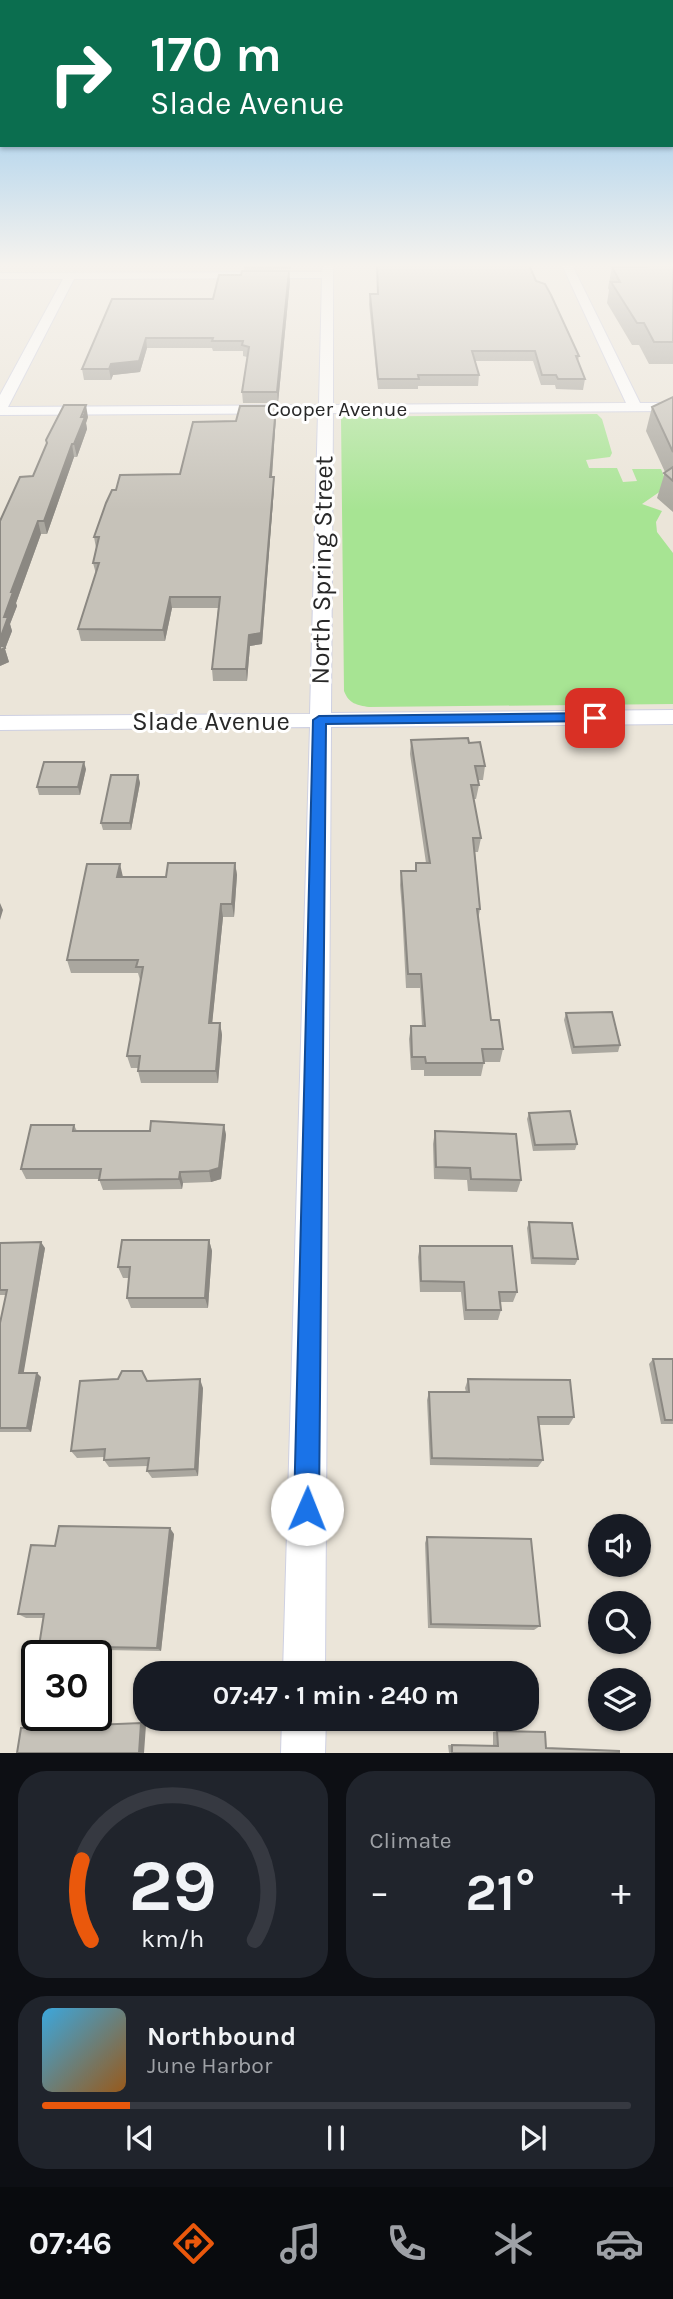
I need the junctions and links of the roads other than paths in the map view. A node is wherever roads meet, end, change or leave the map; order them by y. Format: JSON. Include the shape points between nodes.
{"nodes":[{"id":1,"x":33,"y":347,"type":"edge"},
{"id":2,"x":326,"y":347,"type":"edge"},
{"id":3,"x":606,"y":347,"type":"edge"},
{"id":4,"x":635,"y":407,"type":"junction"},
{"id":5,"x":673,"y":407,"type":"edge"},
{"id":6,"x":0,"y":410,"type":"edge"},
{"id":7,"x":325,"y":410,"type":"junction"},
{"id":8,"x":673,"y":717,"type":"edge"},
{"id":9,"x":319,"y":720,"type":"junction"},
{"id":10,"x":0,"y":723,"type":"edge"},
{"id":11,"x":304,"y":1661,"type":"edge"},
{"id":12,"x":304,"y":1731,"type":"edge"},
{"id":13,"x":303,"y":1753,"type":"edge"}],
"edges":[{"from":1,"to":6,"type":"street"},
{"from":2,"to":7,"type":"street","name":"North Spring Street"},
{"from":3,"to":4,"type":"street"},
{"from":4,"to":5,"type":"street","name":"Cooper Avenue"},
{"from":4,"to":7,"type":"street","name":"Cooper Avenue"},
{"from":6,"to":7,"type":"street","name":"Cooper Avenue"},
{"from":7,"to":9,"type":"street","name":"North Spring Street"},
{"from":8,"to":9,"type":"street","name":"Slade Avenue"},
{"from":9,"to":10,"type":"street","name":"Slade Avenue"},
{"from":9,"to":11,"type":"street","name":"North Spring Street"},
{"from":12,"to":13,"type":"street"}]}
